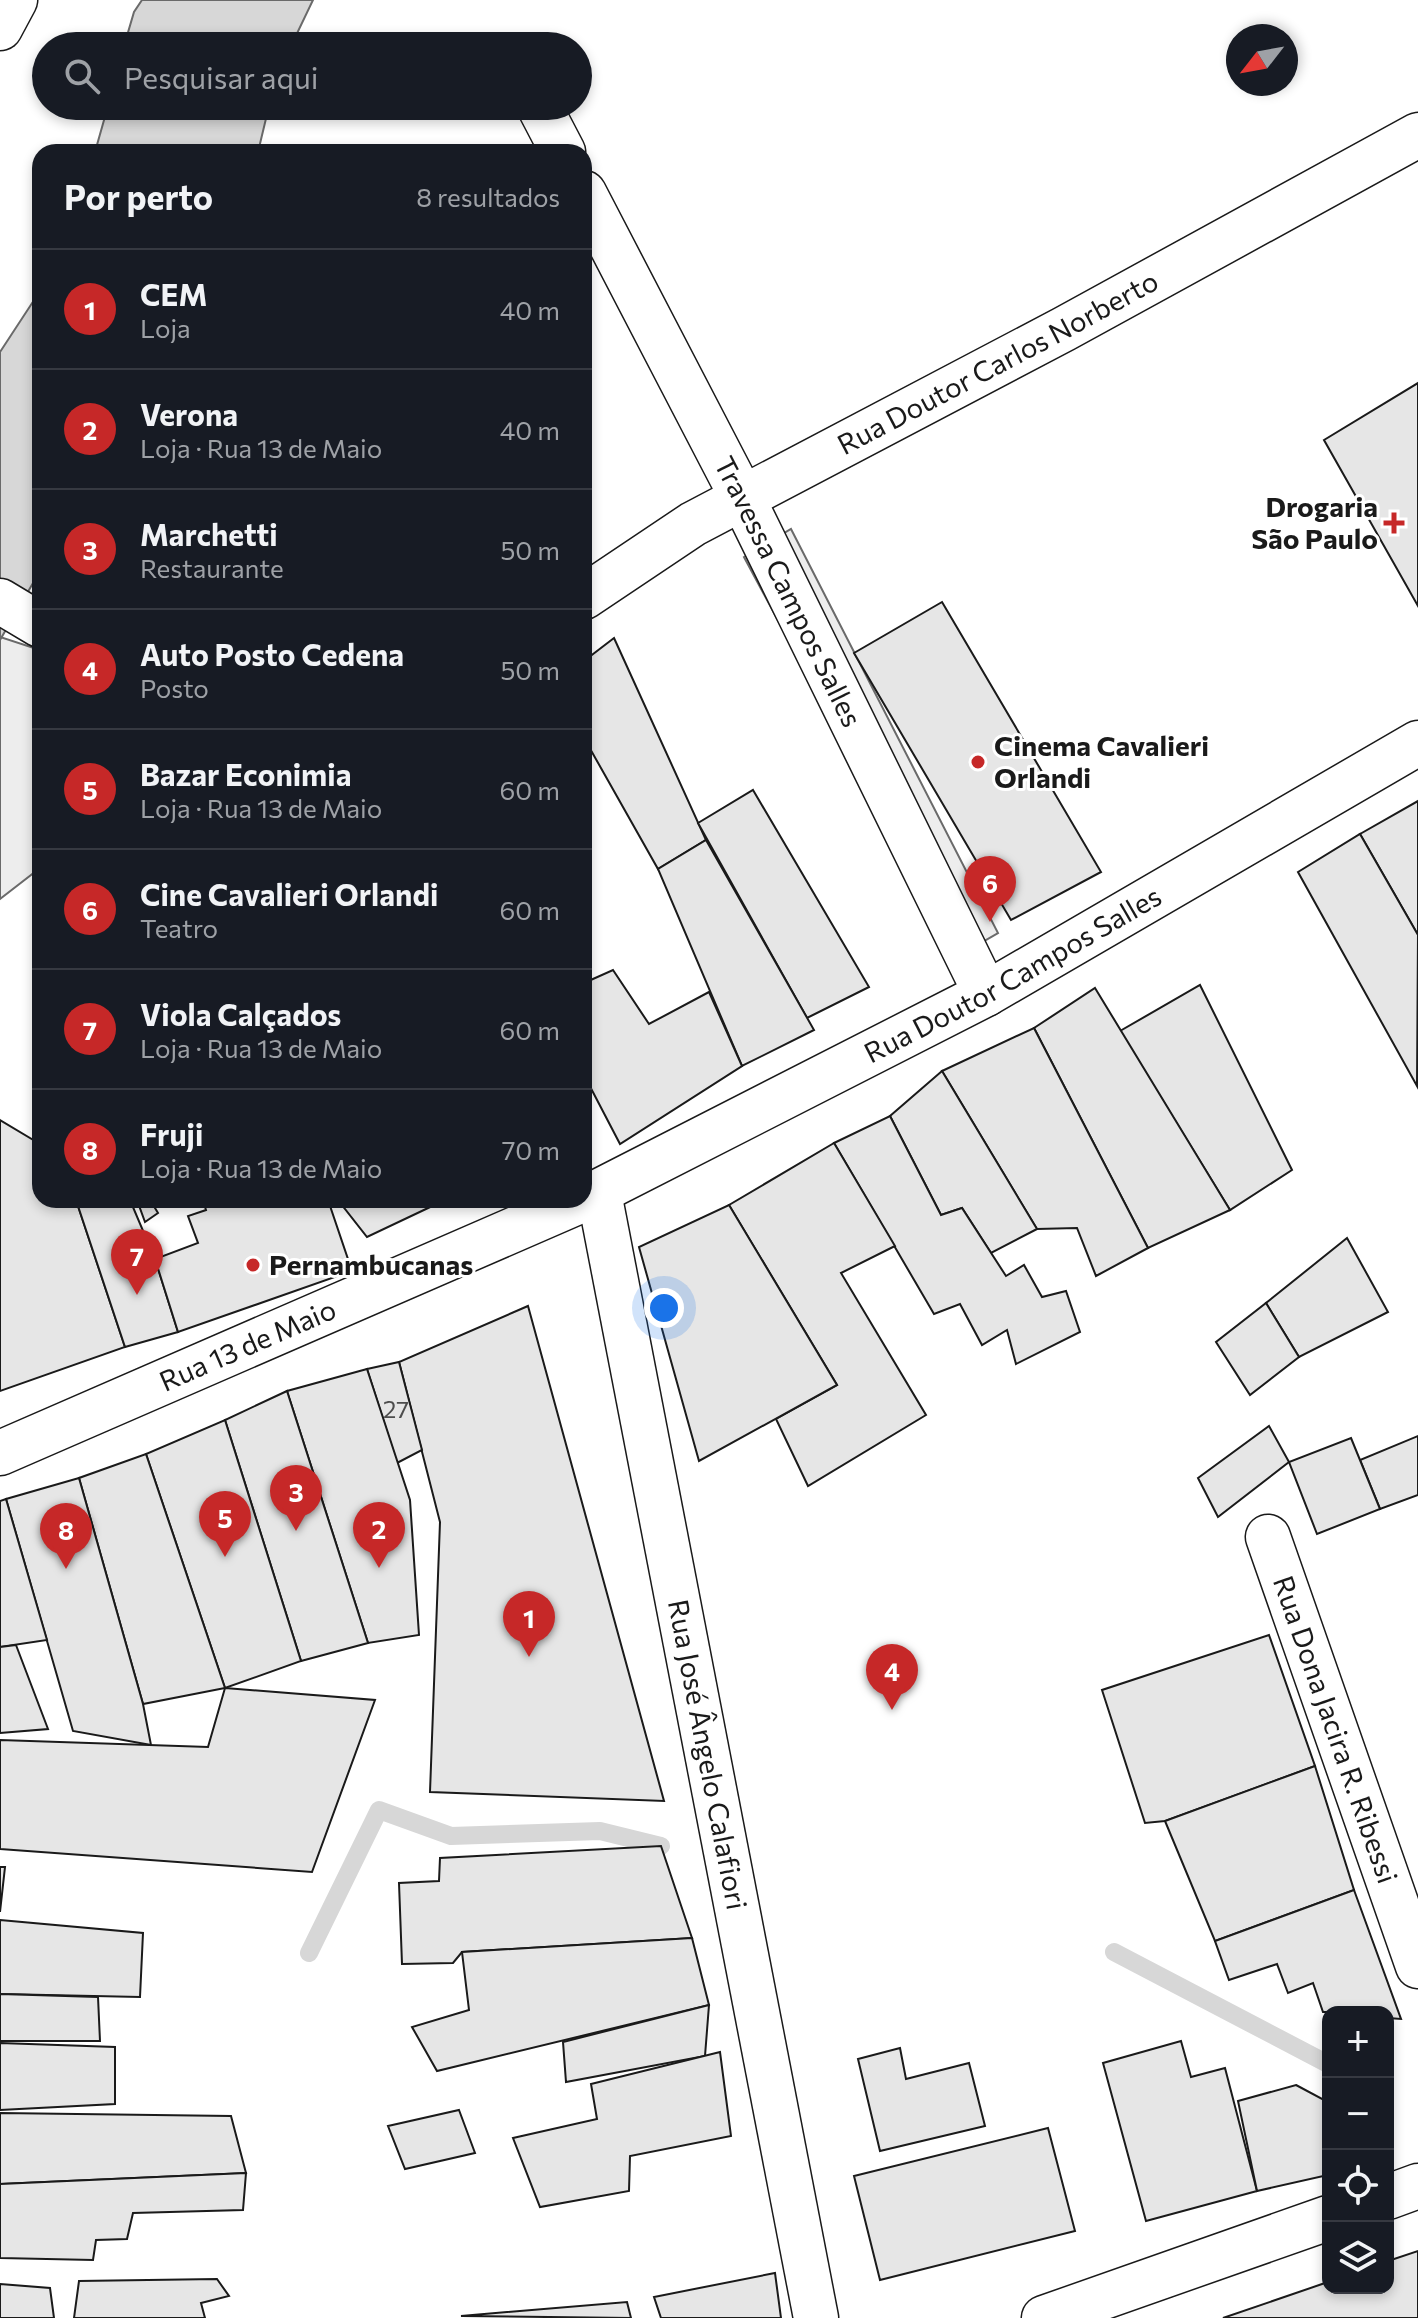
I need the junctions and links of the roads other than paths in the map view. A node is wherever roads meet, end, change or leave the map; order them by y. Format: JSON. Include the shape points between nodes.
{"nodes":[{"id":1,"x":15,"y":0,"type":"edge"},
{"id":2,"x":0,"y":28,"type":"edge"},
{"id":3,"x":546,"y":120,"type":"edge"},
{"id":4,"x":1418,"y":135,"type":"edge"},
{"id":5,"x":559,"y":144,"type":"edge"},
{"id":6,"x":592,"y":208,"type":"edge"},
{"id":7,"x":742,"y":497,"type":"junction"},
{"id":8,"x":592,"y":592,"type":"edge"},
{"id":9,"x":0,"y":601,"type":"edge"},
{"id":10,"x":32,"y":620,"type":"edge"},
{"id":11,"x":1418,"y":743,"type":"edge"},
{"id":12,"x":986,"y":994,"type":"junction"},
{"id":13,"x":592,"y":1189,"type":"edge"},
{"id":14,"x":549,"y":1208,"type":"edge"},
{"id":15,"x":590,"y":1208,"type":"edge"},
{"id":16,"x":0,"y":1453,"type":"edge"},
{"id":17,"x":1268,"y":1537,"type":"dead end"},
{"id":18,"x":1418,"y":1966,"type":"edge"},
{"id":19,"x":1418,"y":2186,"type":"edge"},
{"id":20,"x":1394,"y":2195,"type":"edge"},
{"id":21,"x":1322,"y":2220,"type":"edge"},
{"id":22,"x":816,"y":2318,"type":"edge"},
{"id":23,"x":1044,"y":2318,"type":"edge"}],
"edges":[{"from":1,"to":2,"type":"street"},
{"from":3,"to":5,"type":"street"},
{"from":4,"to":7,"type":"street","name":"Rua Doutor Carlos Norberto"},
{"from":6,"to":7,"type":"street","name":"Travessa Campos Salles"},
{"from":7,"to":8,"type":"street","name":"Rua Doutor Carlos Norberto"},
{"from":7,"to":12,"type":"street","name":"Travessa Campos Salles"},
{"from":9,"to":10,"type":"street"},
{"from":11,"to":12,"type":"street","name":"Rua Doutor Campos Salles"},
{"from":12,"to":13,"type":"street","name":"Rua Doutor Campos Salles"},
{"from":14,"to":16,"type":"street","name":"Rua 13 de Maio"},
{"from":15,"to":22,"type":"street","name":"Rua José Ângelo Calafiori"},
{"from":17,"to":18,"type":"street","name":"Rua Dona Jacira R. Ribessi"},
{"from":19,"to":20,"type":"street"},
{"from":21,"to":23,"type":"street"}]}
